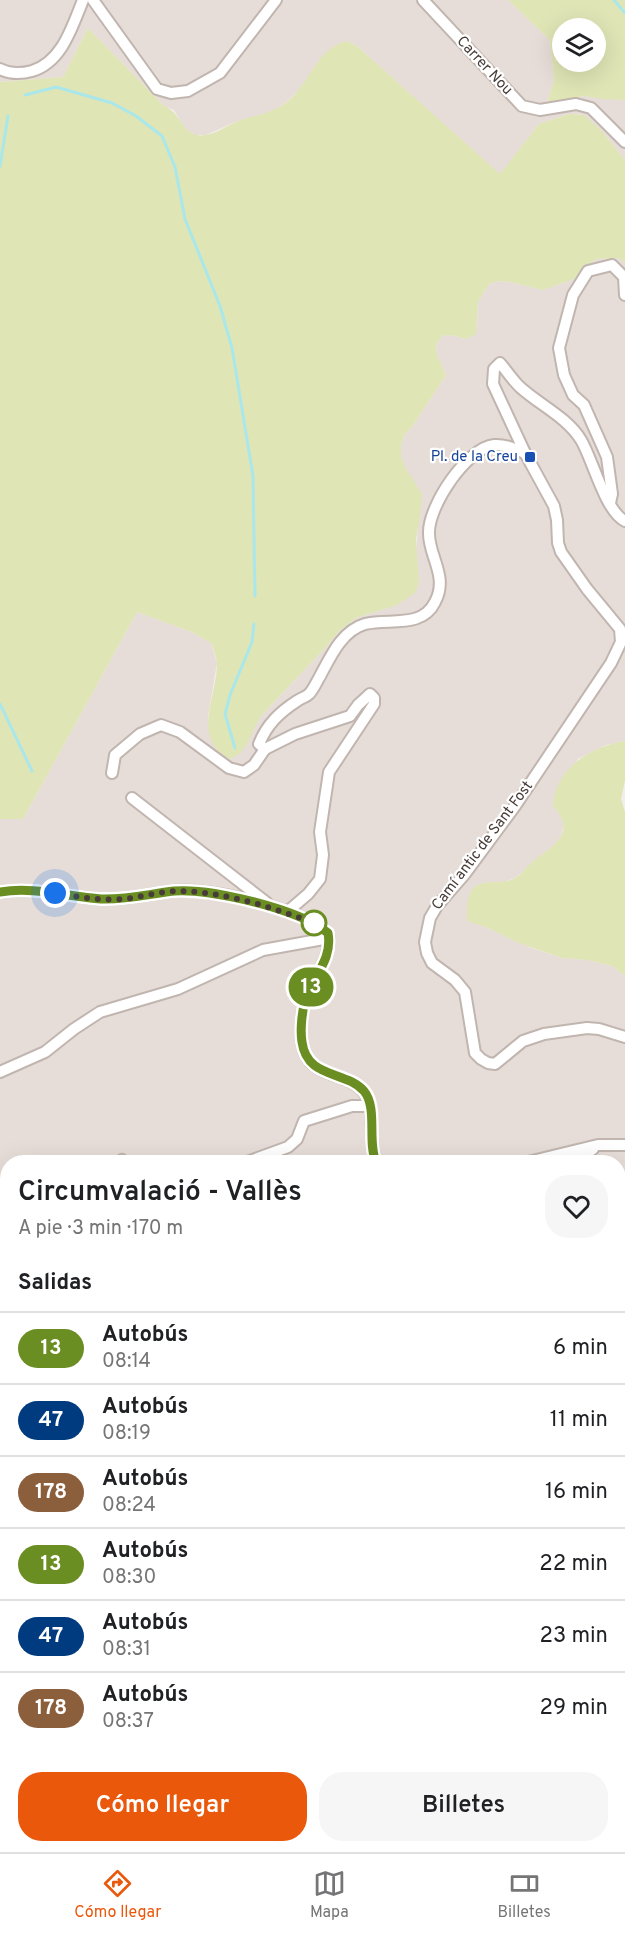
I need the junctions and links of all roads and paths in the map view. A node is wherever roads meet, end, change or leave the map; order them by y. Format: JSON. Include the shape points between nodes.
{"nodes":[{"id":1,"x":83,"y":0,"type":"edge"},
{"id":2,"x":93,"y":0,"type":"edge"},
{"id":3,"x":276,"y":0,"type":"edge"},
{"id":4,"x":423,"y":0,"type":"edge"},
{"id":5,"x":0,"y":69,"type":"edge"},
{"id":6,"x":625,"y":141,"type":"edge"},
{"id":7,"x":625,"y":295,"type":"edge"},
{"id":8,"x":525,"y":453,"type":"junction"},
{"id":9,"x":610,"y":502,"type":"junction"},
{"id":10,"x":625,"y":521,"type":"edge"},
{"id":11,"x":265,"y":749,"type":"junction"},
{"id":12,"x":112,"y":773,"type":"dead end"},
{"id":13,"x":132,"y":798,"type":"dead end"},
{"id":14,"x":0,"y":892,"type":"edge"},
{"id":15,"x":272,"y":907,"type":"junction"},
{"id":16,"x":287,"y":912,"type":"junction"},
{"id":17,"x":329,"y":938,"type":"junction"},
{"id":18,"x":625,"y":1037,"type":"edge"},
{"id":19,"x":0,"y":1072,"type":"edge"},
{"id":20,"x":370,"y":1106,"type":"junction"},
{"id":21,"x":598,"y":1145,"type":"junction"},
{"id":22,"x":625,"y":1145,"type":"edge"},
{"id":23,"x":266,"y":1155,"type":"edge"},
{"id":24,"x":373,"y":1155,"type":"edge"},
{"id":25,"x":557,"y":1155,"type":"edge"},
{"id":26,"x":583,"y":1155,"type":"edge"}],
"edges":[{"from":1,"to":5,"type":"street","via":[[55,58],[46,66],[24,74]]},
{"from":2,"to":3,"type":"street","via":[[157,89],[171,93],[188,91],[220,73]]},
{"from":4,"to":6,"type":"street","name":"Carrer Nou","via":[[522,106],[540,110],[576,104],[591,108]]},
{"from":7,"to":9,"type":"street","via":[[624,277],[612,265],[588,271],[573,295],[559,348],[564,375],[573,395],[584,405],[608,458]]},
{"from":8,"to":9,"type":"street","via":[[493,384],[494,369],[500,363],[520,387],[565,422],[580,439]]},
{"from":8,"to":11,"type":"street","via":[[506,445],[485,447],[450,481],[436,503],[428,529],[440,585],[429,613],[414,620],[364,624],[345,635],[310,693],[271,721],[259,744]]},
{"from":8,"to":18,"type":"street","name":"Camí antic de Sant Fost","via":[[554,506],[561,552],[617,625],[621,642],[611,663],[515,806],[437,906],[425,942],[432,963],[456,980],[465,992],[475,1053],[488,1063],[495,1064],[523,1041],[544,1034],[587,1028]]},
{"from":9,"to":10,"type":"street"},
{"from":11,"to":12,"type":"street","via":[[244,772],[229,768],[180,732],[161,725],[140,734],[115,755]]},
{"from":11,"to":16,"type":"street","via":[[295,734],[350,716],[370,694],[374,698],[374,704],[329,772],[320,832],[320,879]]},
{"from":13,"to":15,"type":"street"},
{"from":14,"to":15,"type":"street","via":[[123,899],[176,891],[201,892]]},
{"from":15,"to":16,"type":"street"},
{"from":16,"to":17,"type":"street","via":[[321,927]]},
{"from":17,"to":19,"type":"street","via":[[263,950],[178,989],[100,1012],[45,1052]]},
{"from":17,"to":20,"type":"street","via":[[327,955],[305,1001],[302,1042],[309,1060],[318,1069],[353,1083],[364,1092]]},
{"from":20,"to":23,"type":"street","via":[[352,1106],[304,1121],[297,1139]]},
{"from":20,"to":24,"type":"street"},
{"from":21,"to":22,"type":"street"},
{"from":21,"to":25,"type":"street"},
{"from":21,"to":26,"type":"street"}]}
